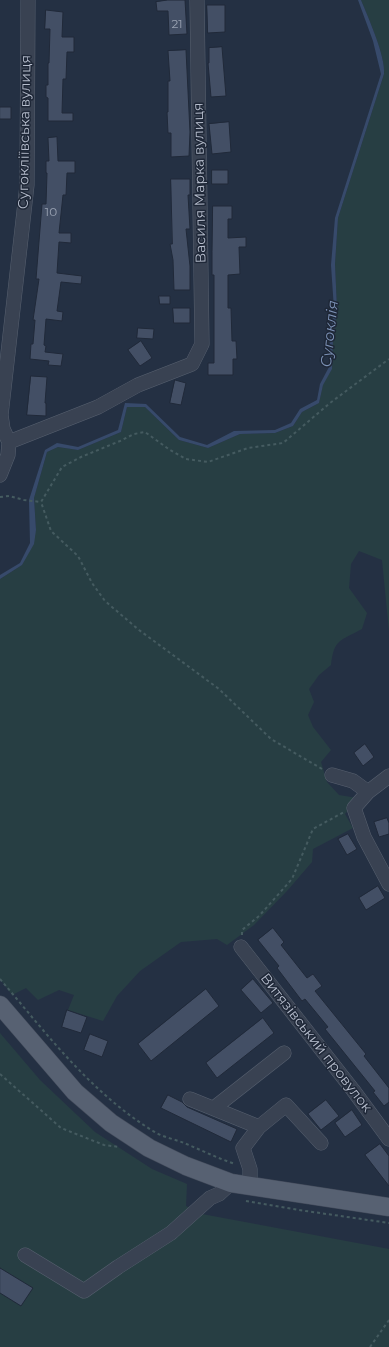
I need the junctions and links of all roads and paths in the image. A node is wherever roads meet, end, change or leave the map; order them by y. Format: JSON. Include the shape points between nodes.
{"nodes":[{"id":1,"x":28,"y":0,"type":"edge"},
{"id":2,"x":197,"y":0,"type":"edge"},
{"id":3,"x":389,"y":359,"type":"edge"},
{"id":4,"x":9,"y":442,"type":"junction"},
{"id":5,"x":0,"y":475,"type":"edge"},
{"id":6,"x":0,"y":497,"type":"edge"},
{"id":7,"x":42,"y":502,"type":"junction"},
{"id":8,"x":332,"y":775,"type":"joint"},
{"id":9,"x":389,"y":776,"type":"edge"},
{"id":10,"x":368,"y":792,"type":"junction"},
{"id":11,"x":354,"y":808,"type":"junction"},
{"id":12,"x":389,"y":884,"type":"edge"},
{"id":13,"x":241,"y":947,"type":"joint"},
{"id":14,"x":0,"y":979,"type":"edge"},
{"id":15,"x":0,"y":1005,"type":"edge"},
{"id":16,"x":284,"y":1053,"type":"dead end"},
{"id":17,"x":0,"y":1074,"type":"edge"},
{"id":18,"x":190,"y":1099,"type":"dead end"},
{"id":19,"x":214,"y":1108,"type":"junction"},
{"id":20,"x":259,"y":1127,"type":"junction"},
{"id":21,"x":389,"y":1139,"type":"edge"},
{"id":22,"x":321,"y":1143,"type":"dead end"},
{"id":23,"x":122,"y":1147,"type":"dead end"},
{"id":24,"x":231,"y":1183,"type":"junction"},
{"id":25,"x":246,"y":1185,"type":"junction"},
{"id":26,"x":389,"y":1208,"type":"edge"},
{"id":27,"x":389,"y":1223,"type":"edge"},
{"id":28,"x":25,"y":1255,"type":"dead end"},
{"id":29,"x":389,"y":1320,"type":"edge"},
{"id":30,"x":370,"y":1347,"type":"edge"}],
"edges":[{"from":1,"to":4,"type":"street","name":"Сугокліївська вулиця","via":[[27,185],[1,415],[3,429]]},
{"from":2,"to":4,"type":"street","name":"Василя Марка вулиця","via":[[202,344],[192,364],[138,385],[98,407]]},
{"from":3,"to":7,"type":"path","via":[[330,403],[283,443],[248,448],[208,462],[186,459],[144,432],[134,434],[62,467]]},
{"from":4,"to":5,"type":"street","via":[[8,455]]},
{"from":6,"to":7,"type":"path"},
{"from":7,"to":8,"type":"path","via":[[51,532],[78,556],[105,601],[139,630],[219,689],[271,739]]},
{"from":8,"to":10,"type":"street","via":[[353,781]]},
{"from":9,"to":10,"type":"street"},
{"from":10,"to":11,"type":"street"},
{"from":11,"to":12,"type":"street","via":[[364,837]]},
{"from":11,"to":13,"type":"path","via":[[314,829],[292,879],[259,916],[242,930]]},
{"from":13,"to":21,"type":"street","name":"Витязівський провулок"},
{"from":14,"to":25,"type":"path","via":[[75,1066],[132,1117],[154,1132],[216,1158]]},
{"from":15,"to":24,"type":"main road","via":[[75,1092],[111,1123],[149,1148],[186,1166]]},
{"from":16,"to":19,"type":"street"},
{"from":17,"to":23,"type":"path","via":[[61,1128],[104,1145]]},
{"from":18,"to":19,"type":"street"},
{"from":19,"to":20,"type":"street"},
{"from":20,"to":22,"type":"street","via":[[286,1105]]},
{"from":20,"to":25,"type":"street","via":[[243,1148]]},
{"from":24,"to":25,"type":"main road"},
{"from":24,"to":28,"type":"street","via":[[171,1233],[84,1291]]},
{"from":25,"to":26,"type":"main road"},
{"from":25,"to":27,"type":"path","via":[[292,1209]]},
{"from":29,"to":30,"type":"path"}]}
